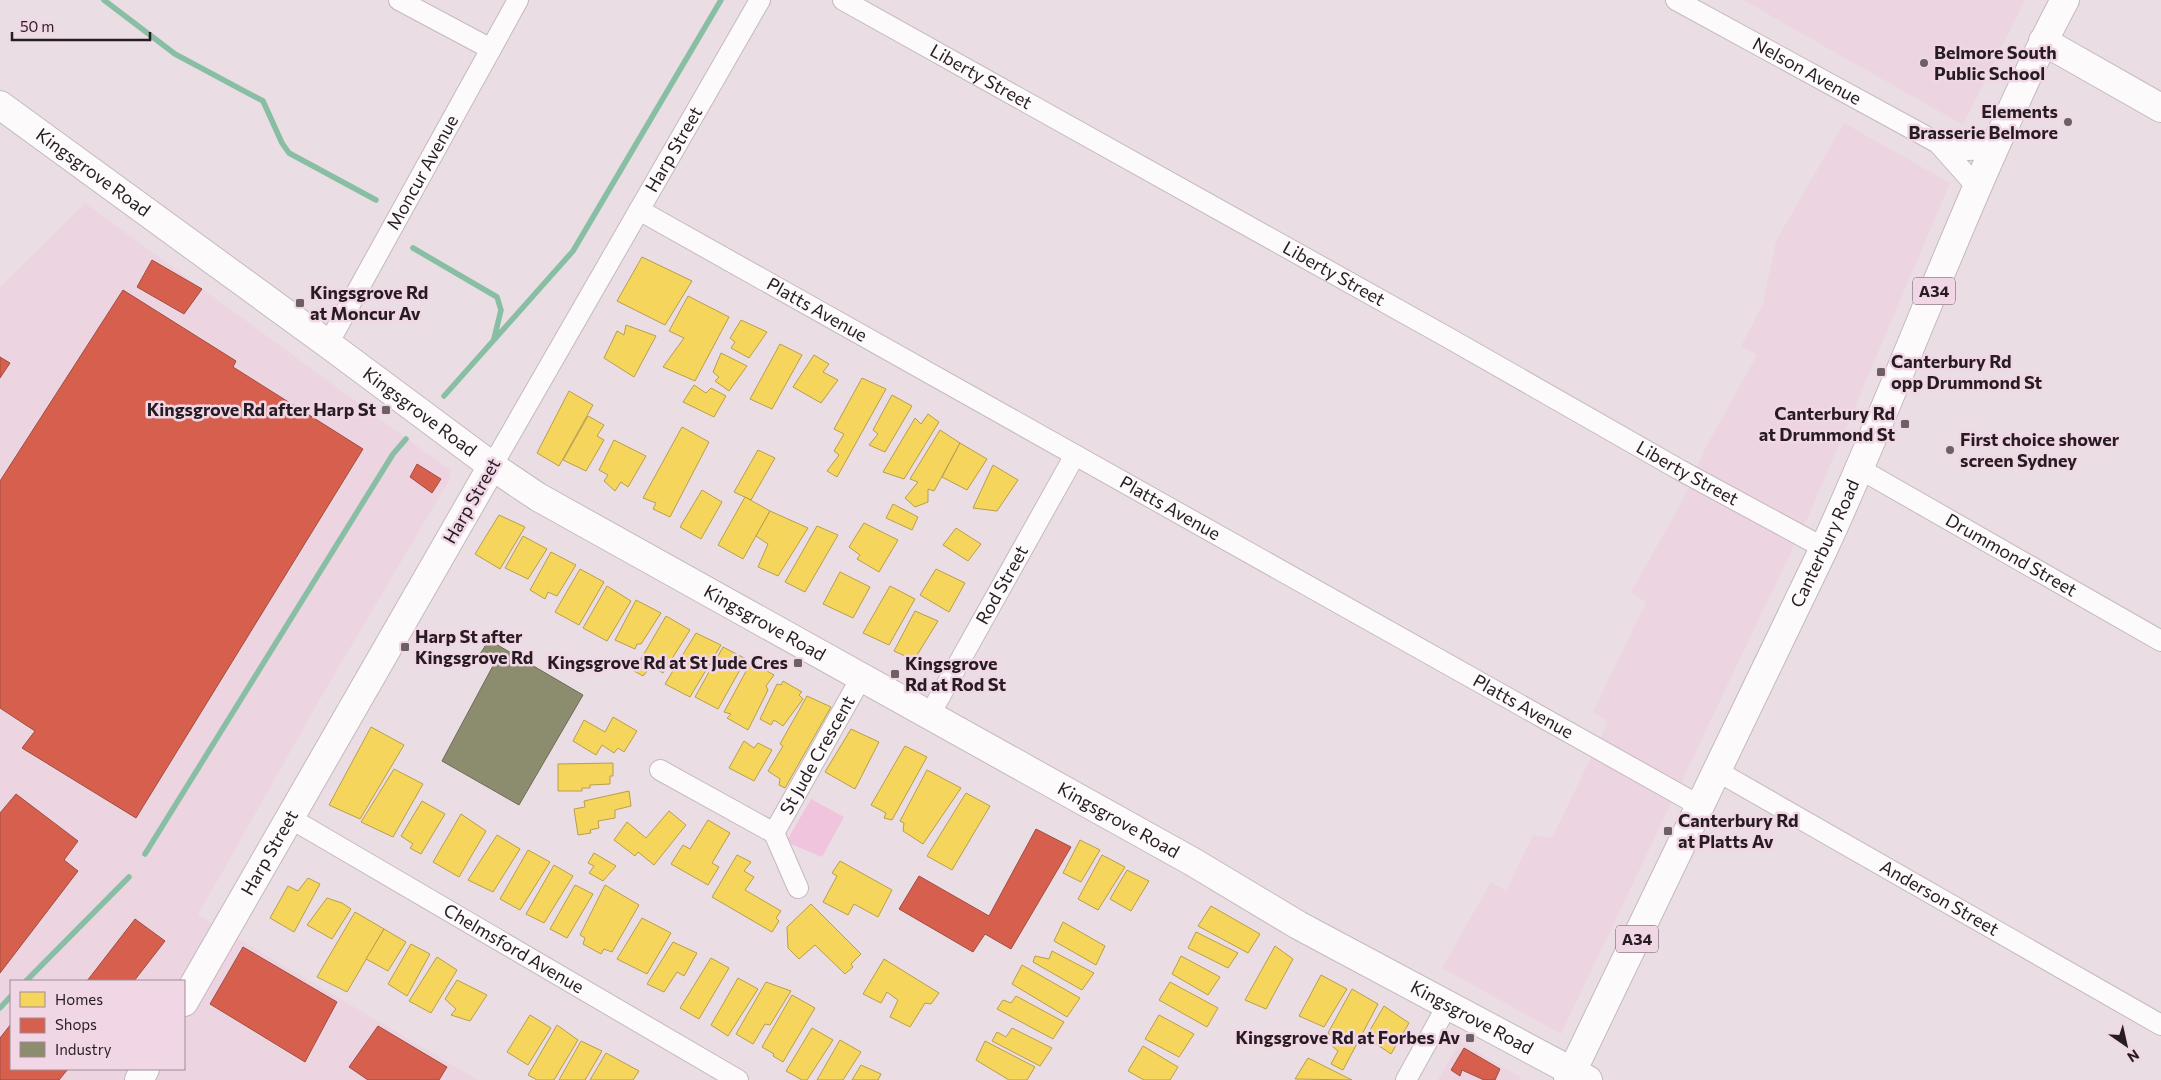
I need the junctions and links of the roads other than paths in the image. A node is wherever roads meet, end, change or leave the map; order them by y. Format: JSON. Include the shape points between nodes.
{"nodes":[{"id":1,"x":398,"y":0,"type":"edge"},
{"id":2,"x":518,"y":0,"type":"edge"},
{"id":3,"x":760,"y":0,"type":"edge"},
{"id":4,"x":844,"y":0,"type":"edge"},
{"id":5,"x":1676,"y":0,"type":"edge"},
{"id":6,"x":2065,"y":0,"type":"edge"},
{"id":7,"x":2043,"y":41,"type":"junction"},
{"id":8,"x":491,"y":49,"type":"junction"},
{"id":9,"x":0,"y":106,"type":"edge"},
{"id":10,"x":2161,"y":108,"type":"edge"},
{"id":11,"x":1938,"y":143,"type":"junction"},
{"id":12,"x":1994,"y":149,"type":"junction"},
{"id":13,"x":1977,"y":187,"type":"junction"},
{"id":14,"x":639,"y":210,"type":"junction"},
{"id":15,"x":328,"y":344,"type":"junction"},
{"id":16,"x":1075,"y":454,"type":"junction"},
{"id":17,"x":492,"y":466,"type":"junction"},
{"id":18,"x":1860,"y":469,"type":"junction"},
{"id":19,"x":1824,"y":548,"type":"junction"},
{"id":20,"x":2161,"y":641,"type":"edge"},
{"id":21,"x":861,"y":678,"type":"junction"},
{"id":22,"x":929,"y":716,"type":"junction"},
{"id":23,"x":660,"y":770,"type":"dead end"},
{"id":24,"x":1717,"y":771,"type":"junction"},
{"id":25,"x":1700,"y":806,"type":"junction"},
{"id":26,"x":290,"y":818,"type":"junction"},
{"id":27,"x":774,"y":834,"type":"junction"},
{"id":28,"x":798,"y":888,"type":"dead end"},
{"id":29,"x":185,"y":1000,"type":"edge"},
{"id":30,"x":1448,"y":1006,"type":"junction"},
{"id":31,"x":2161,"y":1026,"type":"edge"},
{"id":32,"x":1576,"y":1077,"type":"edge"},
{"id":33,"x":738,"y":1080,"type":"edge"},
{"id":34,"x":1406,"y":1080,"type":"edge"}],
"edges":[{"from":1,"to":8,"type":"street"},
{"from":2,"to":8,"type":"street","name":"Moncur Avenue"},
{"from":3,"to":14,"type":"street","name":"Harp Street"},
{"from":4,"to":19,"type":"street","name":"Liberty Street"},
{"from":5,"to":11,"type":"street","name":"Nelson Avenue"},
{"from":6,"to":7,"type":"main road","name":"Canterbury Road","number":"A34"},
{"from":7,"to":10,"type":"main road"},
{"from":7,"to":12,"type":"main road","name":"Canterbury Road","number":"A34"},
{"from":8,"to":15,"type":"street","name":"Moncur Avenue"},
{"from":9,"to":15,"type":"main road","name":"Kingsgrove Road"},
{"from":11,"to":12,"type":"street","name":"Nelson Avenue","via":[[1968,150]]},
{"from":11,"to":13,"type":"street","name":"Nelson Avenue"},
{"from":12,"to":13,"type":"main road","name":"Canterbury Road","number":"A34"},
{"from":13,"to":18,"type":"main road","name":"Canterbury Road","number":"A34"},
{"from":14,"to":16,"type":"street","name":"Platts Avenue"},
{"from":14,"to":17,"type":"street","name":"Harp Street"},
{"from":15,"to":17,"type":"main road","name":"Kingsgrove Road"},
{"from":16,"to":22,"type":"street","name":"Rod Street"},
{"from":16,"to":25,"type":"street","name":"Platts Avenue"},
{"from":17,"to":21,"type":"main road","name":"Kingsgrove Road","via":[[538,497]]},
{"from":17,"to":26,"type":"main road","name":"Harp Street"},
{"from":18,"to":19,"type":"main road","name":"Canterbury Road","number":"A34"},
{"from":18,"to":20,"type":"street","name":"Drummond Street"},
{"from":19,"to":24,"type":"main road","name":"Canterbury Road","number":"A34"},
{"from":21,"to":22,"type":"main road","name":"Kingsgrove Road"},
{"from":21,"to":27,"type":"street","name":"St Jude Crescent"},
{"from":22,"to":30,"type":"main road","name":"Kingsgrove Road"},
{"from":23,"to":27,"type":"street","name":"St Jude Crescent"},
{"from":24,"to":25,"type":"main road","name":"Canterbury Road","number":"A34"},
{"from":24,"to":31,"type":"street","name":"Anderson Street"},
{"from":25,"to":32,"type":"main road","name":"Canterbury Road","number":"A34"},
{"from":26,"to":29,"type":"main road","name":"Harp Street"},
{"from":26,"to":33,"type":"street","name":"Chelmsford Avenue"},
{"from":27,"to":28,"type":"street","name":"St Jude Crescent"},
{"from":30,"to":32,"type":"main road","name":"Kingsgrove Road"},
{"from":30,"to":34,"type":"street"}]}
